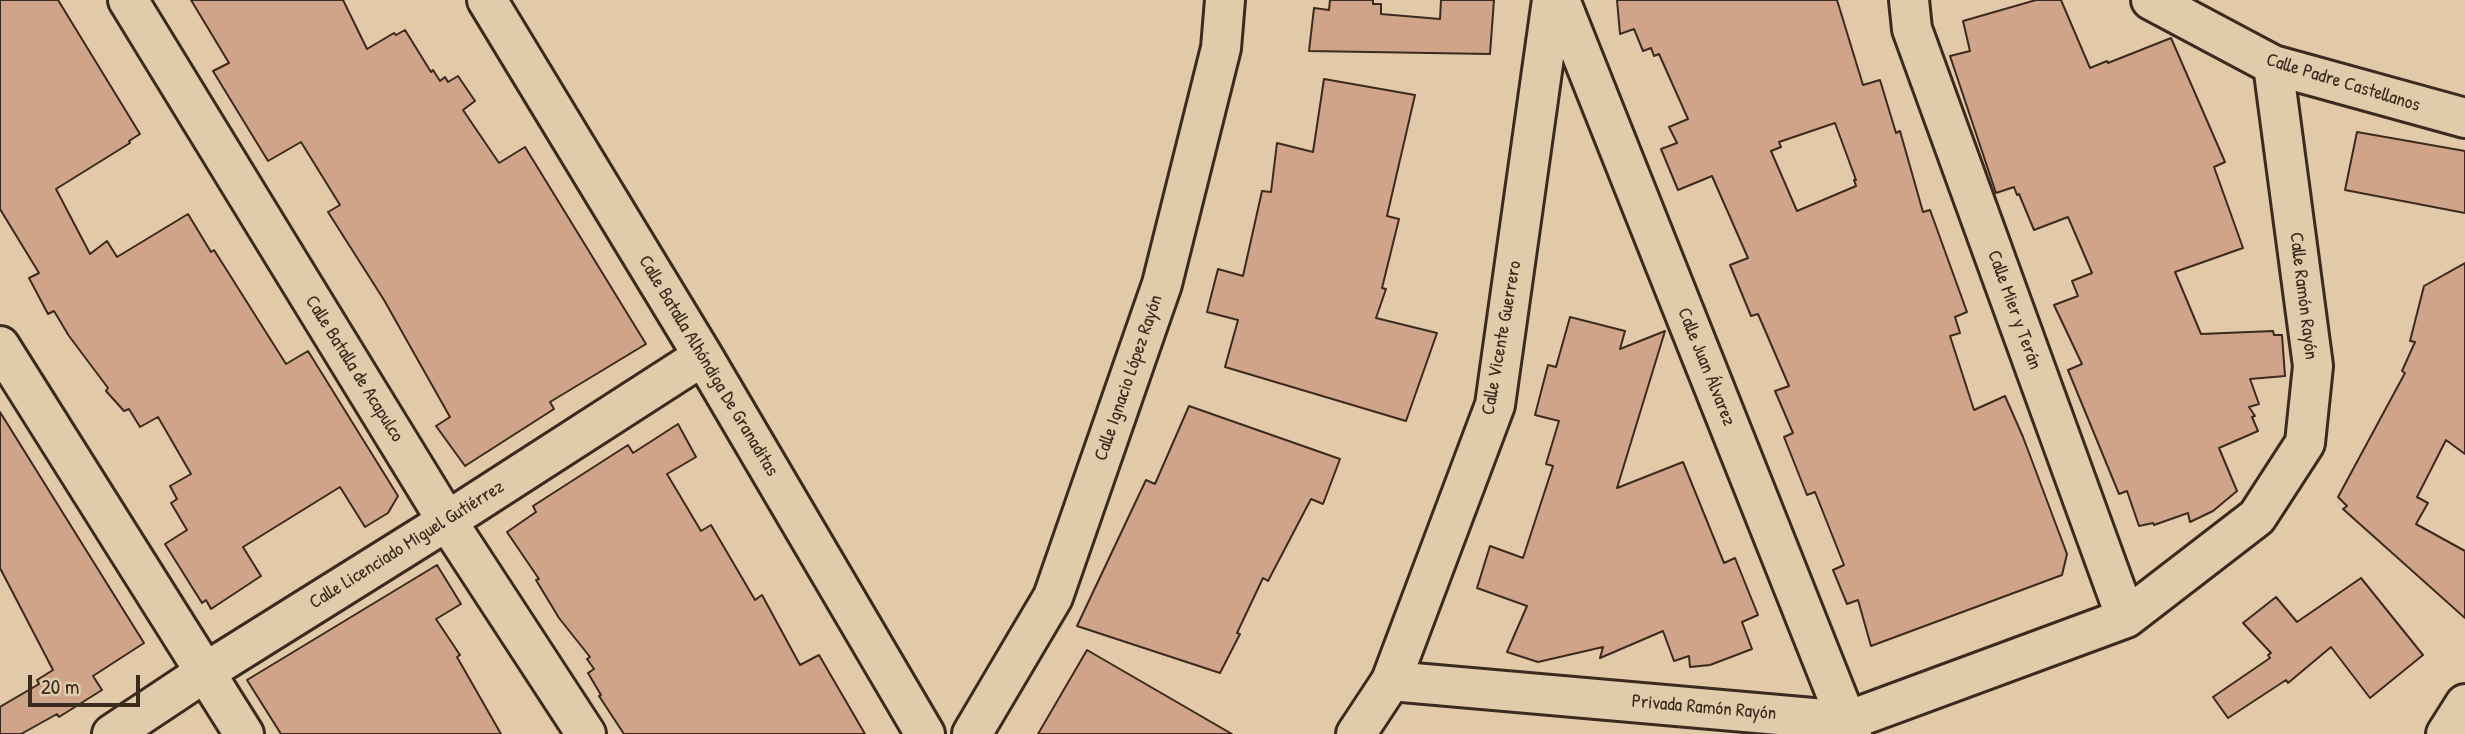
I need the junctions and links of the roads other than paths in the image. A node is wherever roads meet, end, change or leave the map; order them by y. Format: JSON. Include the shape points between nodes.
{"nodes":[{"id":1,"x":128,"y":0,"type":"edge"},
{"id":2,"x":487,"y":0,"type":"edge"},
{"id":3,"x":1225,"y":0,"type":"edge"},
{"id":4,"x":1552,"y":0,"type":"edge"},
{"id":5,"x":1560,"y":0,"type":"edge"},
{"id":6,"x":1909,"y":0,"type":"edge"},
{"id":7,"x":2151,"y":0,"type":"edge"},
{"id":8,"x":2273,"y":65,"type":"junction"},
{"id":9,"x":2465,"y":118,"type":"edge"},
{"id":10,"x":0,"y":346,"type":"edge"},
{"id":11,"x":703,"y":356,"type":"junction"},
{"id":12,"x":447,"y":521,"type":"junction"},
{"id":13,"x":2126,"y":618,"type":"junction"},
{"id":14,"x":204,"y":673,"type":"junction"},
{"id":15,"x":1391,"y":681,"type":"junction"},
{"id":16,"x":2465,"y":704,"type":"edge"},
{"id":17,"x":1849,"y":727,"type":"edge"},
{"id":18,"x":112,"y":734,"type":"edge"},
{"id":19,"x":244,"y":734,"type":"edge"},
{"id":20,"x":586,"y":734,"type":"edge"},
{"id":21,"x":926,"y":734,"type":"edge"},
{"id":22,"x":972,"y":734,"type":"edge"},
{"id":23,"x":1356,"y":734,"type":"edge"},
{"id":24,"x":2446,"y":734,"type":"edge"}],
"edges":[{"from":1,"to":12,"type":"street","name":"Calle Batalla de Acapulco"},
{"from":2,"to":11,"type":"street","name":"Calle Batalla Alhóndiga De Granaditas"},
{"from":3,"to":22,"type":"street","name":"Calle Ignacio López Rayón","via":[[1221,48],[1162,284],[1053,597]]},
{"from":4,"to":15,"type":"street","name":"Calle Vicente Guerrero","via":[[1495,405]]},
{"from":5,"to":17,"type":"street","name":"Calle Juan Álvarez"},
{"from":6,"to":13,"type":"street","name":"Calle Mier y Terán","via":[[1912,29]]},
{"from":7,"to":8,"type":"street","name":"Calle Padre Castellanos"},
{"from":8,"to":9,"type":"street","name":"Calle Padre Castellanos"},
{"from":8,"to":13,"type":"street","name":"Calle Ramón Rayón","via":[[2313,366],[2305,443],[2257,517]]},
{"from":10,"to":14,"type":"street"},
{"from":11,"to":12,"type":"street","name":"Calle Licenciado Miguel Gutiérrez"},
{"from":11,"to":21,"type":"street","name":"Calle Batalla Alhóndiga De Granaditas"},
{"from":12,"to":14,"type":"street","name":"Calle Licenciado Miguel Gutiérrez"},
{"from":12,"to":20,"type":"street","name":"Calle Batalla de Acapulco"},
{"from":13,"to":17,"type":"street","name":"Privada Ramón Rayón"},
{"from":14,"to":18,"type":"street","name":"Calle Licenciado Miguel Gutiérrez"},
{"from":14,"to":19,"type":"street"},
{"from":15,"to":17,"type":"street","name":"Privada Ramón Rayón"},
{"from":15,"to":23,"type":"street","name":"Calle Vicente Guerrero"},
{"from":16,"to":24,"type":"street"}]}
